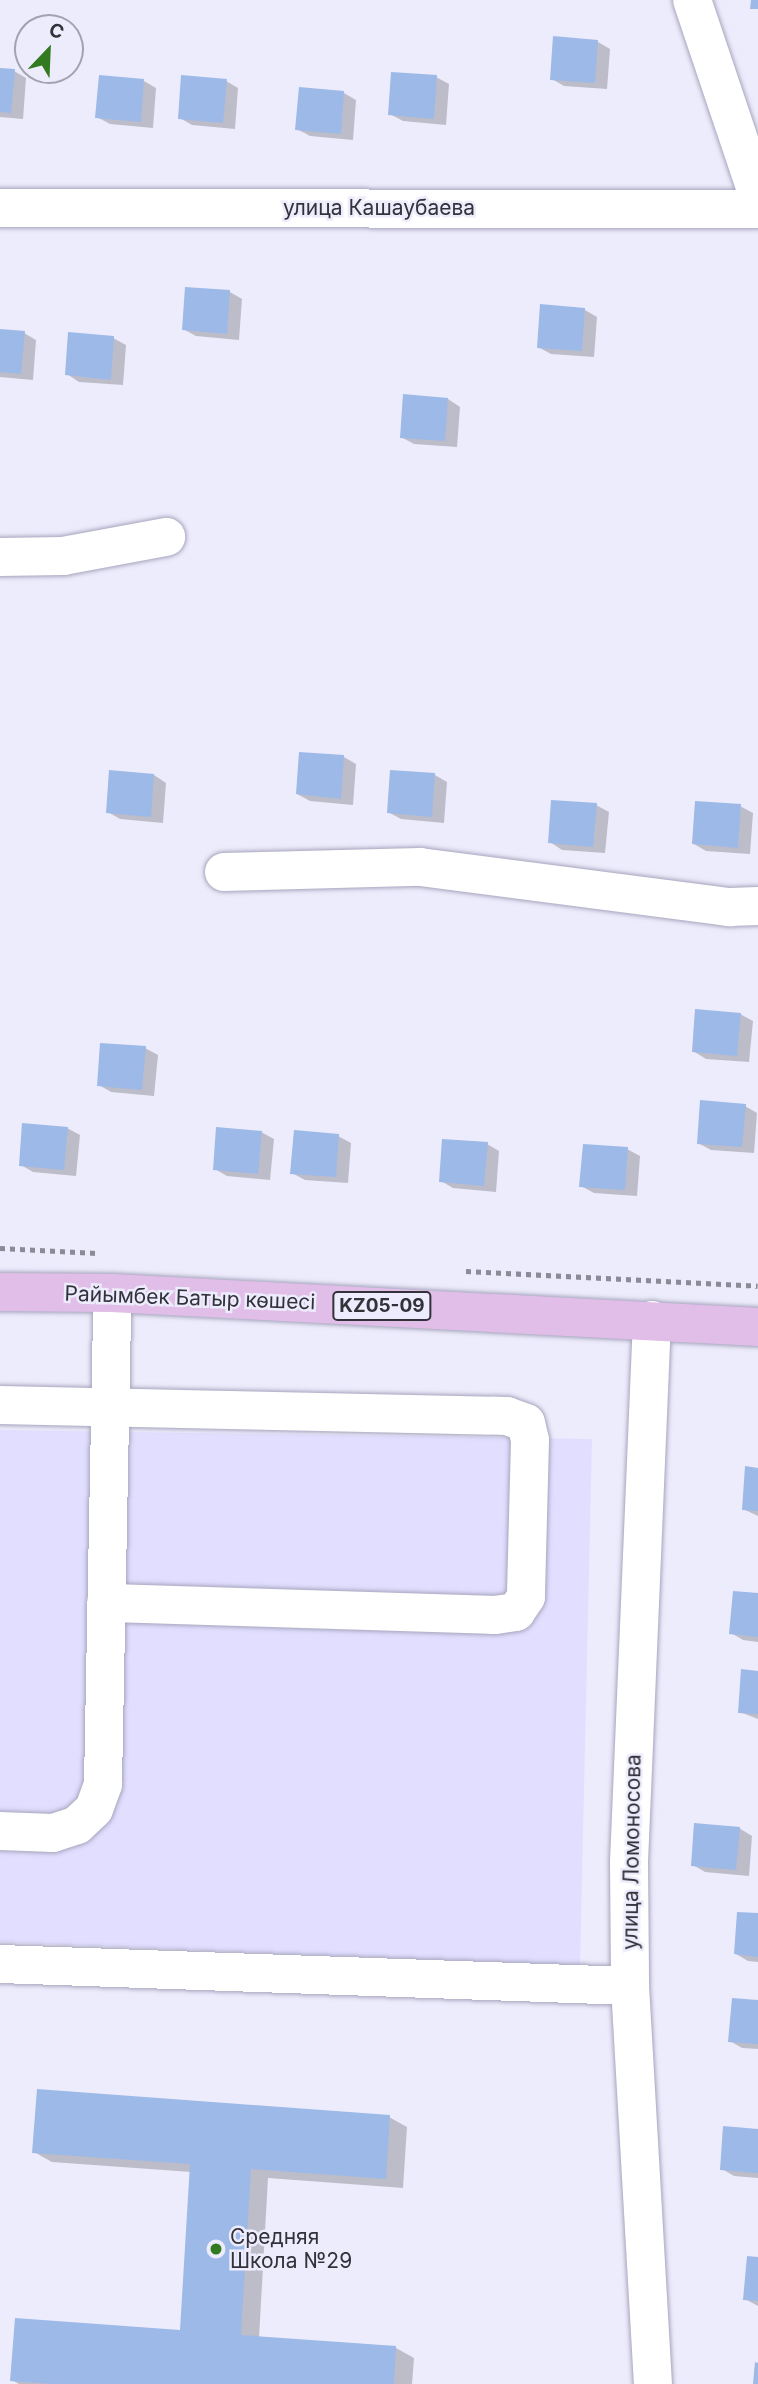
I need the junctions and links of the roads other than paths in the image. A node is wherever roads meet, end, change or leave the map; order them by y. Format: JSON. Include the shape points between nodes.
{"nodes":[{"id":1,"x":692,"y":0,"type":"edge"},
{"id":2,"x":758,"y":196,"type":"edge"},
{"id":3,"x":0,"y":208,"type":"edge"},
{"id":4,"x":758,"y":209,"type":"edge"},
{"id":5,"x":166,"y":537,"type":"dead end"},
{"id":6,"x":0,"y":557,"type":"edge"},
{"id":7,"x":225,"y":872,"type":"dead end"},
{"id":8,"x":758,"y":906,"type":"edge"},
{"id":9,"x":0,"y":1292,"type":"edge"},
{"id":10,"x":112,"y":1293,"type":"junction"},
{"id":11,"x":652,"y":1320,"type":"junction"},
{"id":12,"x":758,"y":1327,"type":"edge"},
{"id":13,"x":0,"y":1405,"type":"edge"},
{"id":14,"x":109,"y":1409,"type":"junction"},
{"id":15,"x":106,"y":1602,"type":"junction"},
{"id":16,"x":0,"y":1831,"type":"edge"},
{"id":17,"x":0,"y":1964,"type":"edge"},
{"id":18,"x":630,"y":1986,"type":"junction"},
{"id":19,"x":653,"y":2384,"type":"edge"}],
"edges":[{"from":1,"to":2,"type":"street"},
{"from":3,"to":4,"type":"street","name":"улица Кашаубаева"},
{"from":5,"to":6,"type":"street","via":[[62,556]]},
{"from":7,"to":8,"type":"street","via":[[420,867],[730,907]]},
{"from":9,"to":10,"type":"main road","name":"Райымбек Батыр көшесі","number":"KZ05-09"},
{"from":10,"to":11,"type":"main road","name":"Райымбек Батыр көшесі","number":"KZ05-09"},
{"from":10,"to":14,"type":"street"},
{"from":11,"to":12,"type":"main road","name":"Райымбек Батыр көшесі","number":"KZ05-09"},
{"from":11,"to":18,"type":"street","name":"улица Ломоносова","via":[[629,1862]]},
{"from":13,"to":14,"type":"street"},
{"from":14,"to":15,"type":"street"},
{"from":14,"to":15,"type":"street","via":[[508,1416],[526,1423],[530,1440],[526,1598],[516,1612],[494,1615]]},
{"from":15,"to":16,"type":"street","via":[[103,1784],[94,1810],[77,1825],[53,1833]]},
{"from":17,"to":18,"type":"street"},
{"from":18,"to":19,"type":"street","name":"улица Ломоносова"}]}
